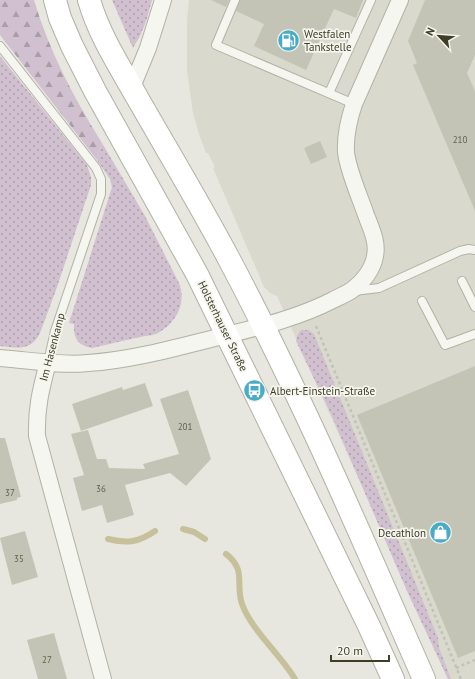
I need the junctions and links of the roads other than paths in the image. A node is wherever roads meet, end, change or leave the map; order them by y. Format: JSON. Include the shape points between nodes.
{"nodes":[{"id":1,"x":55,"y":0,"type":"edge"},
{"id":2,"x":89,"y":0,"type":"edge"},
{"id":3,"x":163,"y":0,"type":"edge"},
{"id":4,"x":235,"y":0,"type":"edge"},
{"id":5,"x":371,"y":0,"type":"edge"},
{"id":6,"x":400,"y":0,"type":"edge"},
{"id":7,"x":0,"y":46,"type":"edge"},
{"id":8,"x":132,"y":87,"type":"junction"},
{"id":9,"x":330,"y":93,"type":"junction"},
{"id":10,"x":354,"y":104,"type":"junction"},
{"id":11,"x":475,"y":250,"type":"edge"},
{"id":12,"x":462,"y":281,"type":"dead end"},
{"id":13,"x":351,"y":291,"type":"junction"},
{"id":14,"x":422,"y":301,"type":"dead end"},
{"id":15,"x":475,"y":307,"type":"edge"},
{"id":16,"x":263,"y":326,"type":"junction"},
{"id":17,"x":475,"y":334,"type":"edge"},
{"id":18,"x":227,"y":335,"type":"junction"},
{"id":19,"x":0,"y":358,"type":"edge"},
{"id":20,"x":48,"y":362,"type":"junction"},
{"id":21,"x":103,"y":679,"type":"edge"},
{"id":22,"x":393,"y":679,"type":"edge"},
{"id":23,"x":424,"y":679,"type":"edge"}],
"edges":[{"from":1,"to":18,"type":"main road","name":"Holsterhauser Straße","via":[[60,18],[82,65],[194,269]]},
{"from":2,"to":8,"type":"main road","via":[[94,18],[111,54]]},
{"from":3,"to":8,"type":"street"},
{"from":4,"to":9,"type":"lane","via":[[216,45]]},
{"from":5,"to":9,"type":"lane"},
{"from":6,"to":10,"type":"street"},
{"from":7,"to":20,"type":"lane","name":"Im Hasenkamp","via":[[96,168],[101,179],[101,194],[55,331]]},
{"from":8,"to":16,"type":"main road"},
{"from":9,"to":10,"type":"lane"},
{"from":10,"to":13,"type":"street","via":[[346,154],[374,234],[376,250],[369,272]]},
{"from":11,"to":13,"type":"lane","via":[[460,251],[378,288]]},
{"from":12,"to":15,"type":"lane"},
{"from":13,"to":16,"type":"street","via":[[310,311]]},
{"from":14,"to":17,"type":"lane","via":[[445,345]]},
{"from":16,"to":18,"type":"street"},
{"from":16,"to":23,"type":"main road","via":[[335,476]]},
{"from":18,"to":20,"type":"street","via":[[123,359],[87,364]]},
{"from":18,"to":22,"type":"main road","name":"Holsterhauser Straße","via":[[370,626]]},
{"from":19,"to":20,"type":"street"},
{"from":20,"to":21,"type":"street","name":"Im Hasenkamp","via":[[38,401],[37,436]]}]}
